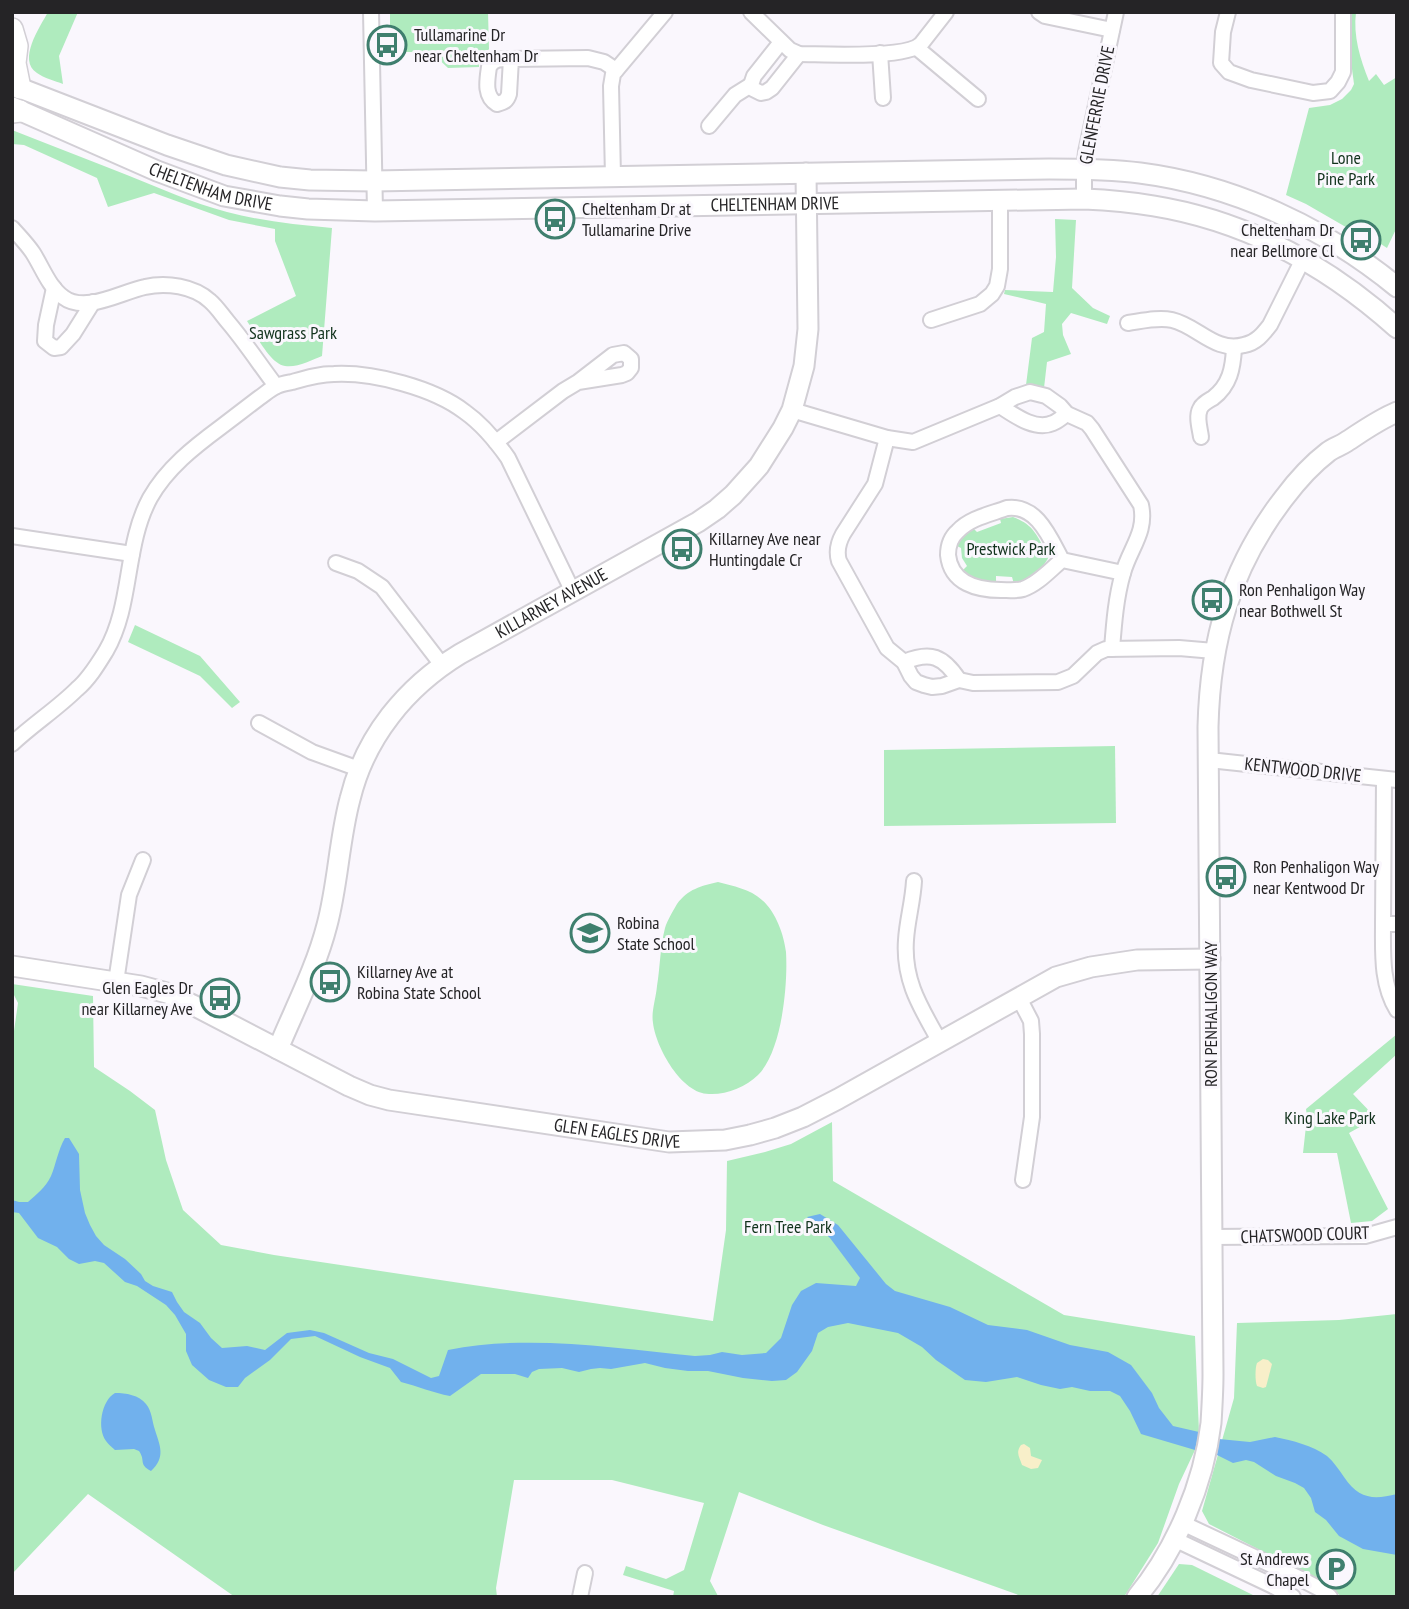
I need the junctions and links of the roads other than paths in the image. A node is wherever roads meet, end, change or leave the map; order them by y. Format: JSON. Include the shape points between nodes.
{"nodes":[{"id":1,"x":19,"y":12,"type":"edge"},
{"id":2,"x":371,"y":12,"type":"edge"},
{"id":3,"x":665,"y":12,"type":"edge"},
{"id":4,"x":751,"y":12,"type":"edge"},
{"id":5,"x":946,"y":12,"type":"edge"},
{"id":6,"x":1039,"y":12,"type":"edge"},
{"id":7,"x":1116,"y":12,"type":"edge"},
{"id":8,"x":1228,"y":12,"type":"edge"},
{"id":9,"x":1343,"y":12,"type":"edge"},
{"id":10,"x":12,"y":28,"type":"edge"},
{"id":11,"x":1112,"y":30,"type":"junction"},
{"id":12,"x":781,"y":42,"type":"junction"},
{"id":13,"x":917,"y":48,"type":"junction"},
{"id":14,"x":880,"y":53,"type":"junction"},
{"id":15,"x":799,"y":54,"type":"junction"},
{"id":16,"x":511,"y":59,"type":"dead end"},
{"id":17,"x":616,"y":70,"type":"junction"},
{"id":18,"x":751,"y":85,"type":"junction"},
{"id":19,"x":883,"y":98,"type":"dead end"},
{"id":20,"x":978,"y":99,"type":"dead end"},
{"id":21,"x":15,"y":101,"type":"edge"},
{"id":22,"x":709,"y":126,"type":"dead end"},
{"id":23,"x":1084,"y":169,"type":"junction"},
{"id":24,"x":806,"y":173,"type":"junction"},
{"id":25,"x":613,"y":177,"type":"junction"},
{"id":26,"x":374,"y":181,"type":"junction"},
{"id":27,"x":1084,"y":199,"type":"junction"},
{"id":28,"x":1000,"y":200,"type":"junction"},
{"id":29,"x":806,"y":203,"type":"junction"},
{"id":30,"x":375,"y":211,"type":"junction"},
{"id":31,"x":12,"y":229,"type":"edge"},
{"id":32,"x":1303,"y":259,"type":"junction"},
{"id":33,"x":1397,"y":287,"type":"edge"},
{"id":34,"x":54,"y":288,"type":"junction"},
{"id":35,"x":93,"y":302,"type":"junction"},
{"id":36,"x":931,"y":320,"type":"dead end"},
{"id":37,"x":1128,"y":323,"type":"dead end"},
{"id":38,"x":1397,"y":328,"type":"edge"},
{"id":39,"x":1234,"y":348,"type":"junction"},
{"id":40,"x":578,"y":382,"type":"dead end"},
{"id":41,"x":276,"y":386,"type":"junction"},
{"id":42,"x":1397,"y":401,"type":"edge"},
{"id":43,"x":1000,"y":407,"type":"junction"},
{"id":44,"x":792,"y":410,"type":"junction"},
{"id":45,"x":1397,"y":412,"type":"edge"},
{"id":46,"x":1067,"y":414,"type":"junction"},
{"id":47,"x":1201,"y":437,"type":"dead end"},
{"id":48,"x":887,"y":438,"type":"junction"},
{"id":49,"x":496,"y":442,"type":"junction"},
{"id":50,"x":1330,"y":450,"type":"junction"},
{"id":51,"x":12,"y":536,"type":"edge"},
{"id":52,"x":132,"y":554,"type":"junction"},
{"id":53,"x":1062,"y":560,"type":"junction"},
{"id":54,"x":336,"y":563,"type":"dead end"},
{"id":55,"x":1123,"y":573,"type":"junction"},
{"id":56,"x":573,"y":592,"type":"junction"},
{"id":57,"x":1112,"y":649,"type":"junction"},
{"id":58,"x":1214,"y":651,"type":"junction"},
{"id":59,"x":904,"y":662,"type":"junction"},
{"id":60,"x":442,"y":665,"type":"junction"},
{"id":61,"x":959,"y":680,"type":"junction"},
{"id":62,"x":260,"y":723,"type":"dead end"},
{"id":63,"x":12,"y":744,"type":"edge"},
{"id":64,"x":1209,"y":760,"type":"junction"},
{"id":65,"x":359,"y":769,"type":"junction"},
{"id":66,"x":1390,"y":779,"type":"edge"},
{"id":67,"x":143,"y":860,"type":"dead end"},
{"id":68,"x":914,"y":881,"type":"dead end"},
{"id":69,"x":1390,"y":924,"type":"edge"},
{"id":70,"x":1210,"y":959,"type":"junction"},
{"id":71,"x":12,"y":966,"type":"edge"},
{"id":72,"x":116,"y":982,"type":"junction"},
{"id":73,"x":1019,"y":998,"type":"junction"},
{"id":74,"x":1397,"y":1010,"type":"edge"},
{"id":75,"x":940,"y":1042,"type":"junction"},
{"id":76,"x":278,"y":1049,"type":"junction"},
{"id":77,"x":1023,"y":1180,"type":"dead end"},
{"id":78,"x":1397,"y":1227,"type":"edge"},
{"id":79,"x":1212,"y":1237,"type":"junction"},
{"id":80,"x":1178,"y":1531,"type":"junction"},
{"id":81,"x":585,"y":1573,"type":"dead end"},
{"id":82,"x":580,"y":1597,"type":"edge"},
{"id":83,"x":1137,"y":1597,"type":"edge"},
{"id":84,"x":1293,"y":1597,"type":"edge"},
{"id":85,"x":1330,"y":1597,"type":"edge"}],
"edges":[{"from":1,"to":10,"type":"main road"},
{"from":2,"to":26,"type":"street"},
{"from":3,"to":17,"type":"street"},
{"from":4,"to":12,"type":"street"},
{"from":5,"to":13,"type":"street"},
{"from":6,"to":11,"type":"street"},
{"from":7,"to":11,"type":"street","name":"GLENFERRIE DRIVE"},
{"from":8,"to":9,"type":"street","via":[[1221,63],[1228,72],[1313,93],[1330,91],[1343,72]]},
{"from":10,"to":21,"type":"main road","via":[[17,46]]},
{"from":11,"to":23,"type":"street","name":"GLENFERRIE DRIVE"},
{"from":12,"to":15,"type":"street"},
{"from":12,"to":18,"type":"street"},
{"from":13,"to":14,"type":"street"},
{"from":13,"to":20,"type":"street"},
{"from":14,"to":15,"type":"street"},
{"from":14,"to":19,"type":"street"},
{"from":15,"to":18,"type":"street","via":[[769,90],[761,93]]},
{"from":16,"to":17,"type":"street","via":[[588,58]]},
{"from":17,"to":25,"type":"street","via":[[611,82]]},
{"from":18,"to":22,"type":"street","via":[[735,95]]},
{"from":21,"to":26,"type":"street","name":"CHELTENHAM DRIVE","via":[[226,165],[290,178]]},
{"from":21,"to":30,"type":"street","name":"CHELTENHAM DRIVE","via":[[168,176],[224,196],[289,207]]},
{"from":23,"to":24,"type":"street","name":"CHELTENHAM DRIVE"},
{"from":23,"to":27,"type":"street","name":"GLENFERRIE DRIVE"},
{"from":23,"to":33,"type":"street","name":"CHELTENHAM DRIVE","via":[[1171,179],[1244,199],[1328,239]]},
{"from":24,"to":25,"type":"street","name":"CHELTENHAM DRIVE"},
{"from":24,"to":29,"type":"street","name":"KILLARNEY AVENUE"},
{"from":25,"to":26,"type":"street","name":"CHELTENHAM DRIVE"},
{"from":26,"to":30,"type":"street"},
{"from":27,"to":28,"type":"street","name":"CHELTENHAM DRIVE"},
{"from":27,"to":32,"type":"street","name":"CHELTENHAM DRIVE","via":[[1186,212]]},
{"from":28,"to":29,"type":"street","name":"CHELTENHAM DRIVE"},
{"from":28,"to":36,"type":"street","via":[[997,286],[981,304]]},
{"from":29,"to":30,"type":"street","name":"CHELTENHAM DRIVE"},
{"from":29,"to":44,"type":"street","name":"KILLARNEY AVENUE","via":[[807,348]]},
{"from":31,"to":34,"type":"street"},
{"from":32,"to":38,"type":"street","name":"CHELTENHAM DRIVE","via":[[1357,294]]},
{"from":32,"to":39,"type":"street","via":[[1264,333],[1250,344]]},
{"from":34,"to":35,"type":"street","via":[[64,298]]},
{"from":34,"to":35,"type":"street","via":[[45,341],[54,348],[73,334]]},
{"from":35,"to":41,"type":"street","via":[[164,285],[198,293],[210,301]]},
{"from":37,"to":39,"type":"street","via":[[1174,321]]},
{"from":39,"to":47,"type":"street","via":[[1227,383],[1201,407]]},
{"from":40,"to":49,"type":"street"},
{"from":41,"to":49,"type":"street","via":[[336,374],[415,387],[465,412]]},
{"from":41,"to":52,"type":"street","via":[[169,472],[150,499]]},
{"from":42,"to":50,"type":"street","name":"RON PENHALIGON WAY","via":[[1349,428]]},
{"from":43,"to":46,"type":"street","via":[[1037,425],[1051,424]]},
{"from":43,"to":46,"type":"street","via":[[1035,392]]},
{"from":43,"to":48,"type":"street","via":[[914,442]]},
{"from":44,"to":48,"type":"street"},
{"from":44,"to":56,"type":"street","name":"KILLARNEY AVENUE","via":[[759,466],[716,509]]},
{"from":45,"to":50,"type":"street","name":"RON PENHALIGON WAY"},
{"from":46,"to":55,"type":"street","via":[[1093,429],[1140,505],[1143,523]]},
{"from":48,"to":59,"type":"street","via":[[875,484],[843,534],[837,554],[887,648]]},
{"from":49,"to":56,"type":"street"},
{"from":50,"to":58,"type":"street","name":"RON PENHALIGON WAY","via":[[1288,492],[1260,532],[1231,590]]},
{"from":51,"to":52,"type":"street"},
{"from":52,"to":63,"type":"street","via":[[122,611],[105,652],[78,688]]},
{"from":53,"to":53,"type":"street","via":[[1039,520],[1013,507],[965,524],[948,550],[957,576],[987,590],[1024,589]]},
{"from":53,"to":55,"type":"street"},
{"from":54,"to":60,"type":"street","via":[[358,570],[382,587]]},
{"from":55,"to":57,"type":"street"},
{"from":56,"to":60,"type":"street","name":"KILLARNEY AVENUE"},
{"from":57,"to":58,"type":"street"},
{"from":57,"to":61,"type":"street","via":[[1097,653],[1073,676],[1058,682]]},
{"from":58,"to":64,"type":"street","name":"RON PENHALIGON WAY"},
{"from":59,"to":61,"type":"street","via":[[936,657]]},
{"from":59,"to":61,"type":"street","via":[[911,676],[923,685],[942,686]]},
{"from":60,"to":65,"type":"street","name":"KILLARNEY AVENUE","via":[[394,709]]},
{"from":62,"to":65,"type":"street","via":[[313,752]]},
{"from":64,"to":66,"type":"street","name":"KENTWOOD DRIVE"},
{"from":64,"to":70,"type":"street","name":"RON PENHALIGON WAY"},
{"from":65,"to":76,"type":"street","name":"KILLARNEY AVENUE","via":[[349,799],[327,926]]},
{"from":66,"to":69,"type":"street"},
{"from":67,"to":72,"type":"street","via":[[129,895]]},
{"from":68,"to":75,"type":"street","via":[[907,971],[913,993]]},
{"from":69,"to":74,"type":"street","via":[[1384,962],[1388,994]]},
{"from":70,"to":73,"type":"street","name":"GLEN EAGLES DRIVE","via":[[1138,960],[1091,967],[1056,977]]},
{"from":70,"to":79,"type":"street","name":"RON PENHALIGON WAY"},
{"from":71,"to":72,"type":"street","name":"GLEN EAGLES DRIVE"},
{"from":72,"to":76,"type":"street","name":"GLEN EAGLES DRIVE","via":[[175,996]]},
{"from":73,"to":75,"type":"street","name":"GLEN EAGLES DRIVE"},
{"from":73,"to":77,"type":"street","via":[[1032,1034],[1032,1117]]},
{"from":75,"to":76,"type":"street","name":"GLEN EAGLES DRIVE","via":[[775,1128],[725,1140],[669,1142],[389,1100],[349,1086]]},
{"from":78,"to":79,"type":"street","name":"CHATSWOOD COURT","via":[[1365,1236]]},
{"from":79,"to":80,"type":"street","name":"RON PENHALIGON WAY","via":[[1210,1424],[1195,1492]]},
{"from":80,"to":83,"type":"street","name":"RON PENHALIGON WAY"},
{"from":80,"to":84,"type":"street"},
{"from":80,"to":85,"type":"street","via":[[1299,1578]]},
{"from":81,"to":82,"type":"street"}]}
